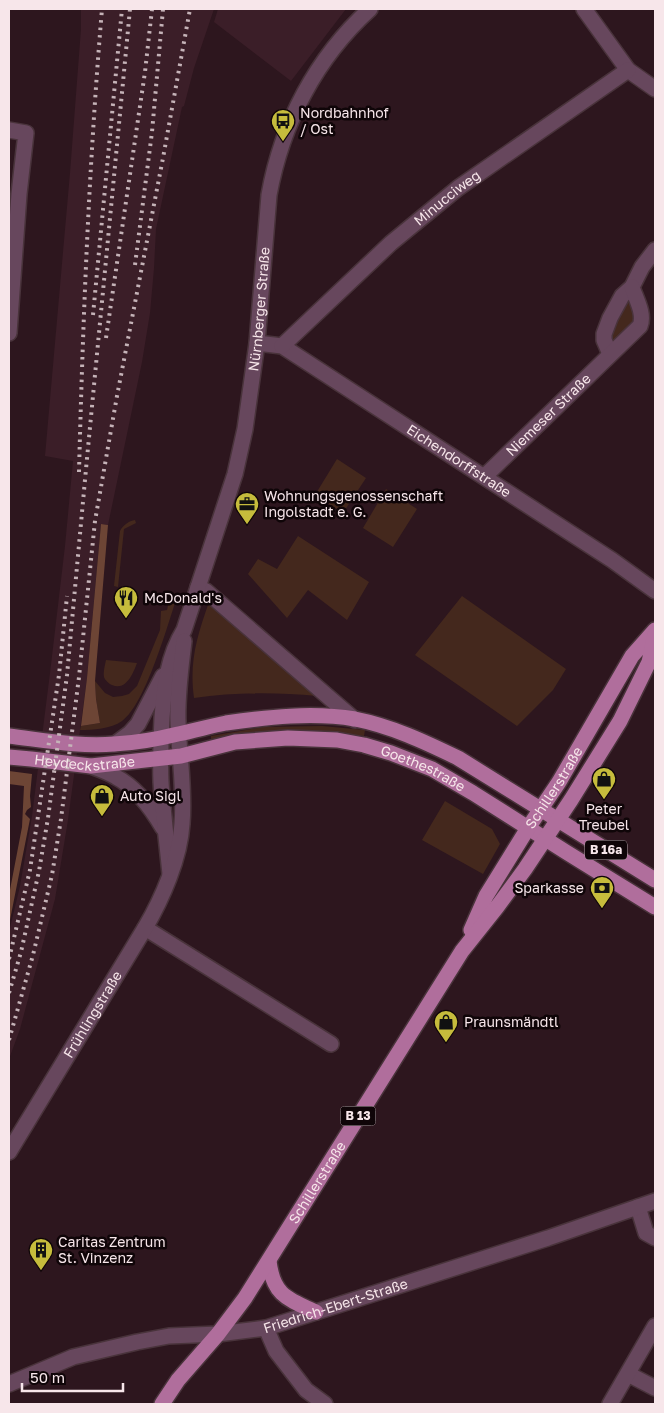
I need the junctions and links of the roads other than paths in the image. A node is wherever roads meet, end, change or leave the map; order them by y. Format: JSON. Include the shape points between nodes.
{"nodes":[{"id":1,"x":370,"y":9,"type":"edge"},
{"id":2,"x":584,"y":9,"type":"edge"},
{"id":3,"x":628,"y":70,"type":"junction"},
{"id":4,"x":655,"y":89,"type":"edge"},
{"id":5,"x":9,"y":130,"type":"edge"},
{"id":6,"x":15,"y":160,"type":"edge"},
{"id":7,"x":655,"y":250,"type":"edge"},
{"id":8,"x":632,"y":287,"type":"junction"},
{"id":9,"x":9,"y":333,"type":"edge"},
{"id":10,"x":257,"y":343,"type":"junction"},
{"id":11,"x":282,"y":346,"type":"junction"},
{"id":12,"x":610,"y":354,"type":"junction"},
{"id":13,"x":485,"y":476,"type":"junction"},
{"id":14,"x":198,"y":587,"type":"junction"},
{"id":15,"x":655,"y":591,"type":"edge"},
{"id":16,"x":184,"y":630,"type":"junction"},
{"id":17,"x":655,"y":630,"type":"edge"},
{"id":18,"x":655,"y":634,"type":"edge"},
{"id":19,"x":168,"y":666,"type":"junction"},
{"id":20,"x":355,"y":720,"type":"junction"},
{"id":21,"x":178,"y":734,"type":"junction"},
{"id":22,"x":9,"y":736,"type":"edge"},
{"id":23,"x":161,"y":737,"type":"junction"},
{"id":24,"x":115,"y":744,"type":"junction"},
{"id":25,"x":181,"y":756,"type":"junction"},
{"id":26,"x":9,"y":758,"type":"edge"},
{"id":27,"x":161,"y":758,"type":"junction"},
{"id":28,"x":90,"y":766,"type":"junction"},
{"id":29,"x":541,"y":809,"type":"junction"},
{"id":30,"x":558,"y":820,"type":"junction"},
{"id":31,"x":528,"y":828,"type":"junction"},
{"id":32,"x":166,"y":832,"type":"junction"},
{"id":33,"x":545,"y":839,"type":"junction"},
{"id":34,"x":170,"y":874,"type":"junction"},
{"id":35,"x":655,"y":880,"type":"edge"},
{"id":36,"x":655,"y":907,"type":"edge"},
{"id":37,"x":146,"y":928,"type":"junction"},
{"id":38,"x":462,"y":951,"type":"junction"},
{"id":39,"x":331,"y":1044,"type":"dead end"},
{"id":40,"x":9,"y":1152,"type":"edge"},
{"id":41,"x":655,"y":1201,"type":"edge"},
{"id":42,"x":638,"y":1207,"type":"junction"},
{"id":43,"x":655,"y":1238,"type":"edge"},
{"id":44,"x":269,"y":1261,"type":"junction"},
{"id":45,"x":316,"y":1312,"type":"junction"},
{"id":46,"x":655,"y":1326,"type":"edge"},
{"id":47,"x":266,"y":1328,"type":"junction"},
{"id":48,"x":218,"y":1334,"type":"junction"},
{"id":49,"x":628,"y":1374,"type":"junction"},
{"id":50,"x":9,"y":1384,"type":"edge"},
{"id":51,"x":655,"y":1388,"type":"edge"},
{"id":52,"x":162,"y":1404,"type":"edge"},
{"id":53,"x":325,"y":1404,"type":"edge"},
{"id":54,"x":610,"y":1404,"type":"edge"}],
"edges":[{"from":1,"to":10,"type":"street","name":"Nürnberger Straße","via":[[318,69],[301,97],[276,162],[269,195]]},
{"from":2,"to":3,"type":"street"},
{"from":3,"to":4,"type":"street"},
{"from":3,"to":11,"type":"street","name":"Minucciweg","via":[[458,188],[391,243]]},
{"from":5,"to":6,"type":"street","via":[[26,133]]},
{"from":6,"to":9,"type":"street"},
{"from":7,"to":8,"type":"street"},
{"from":8,"to":12,"type":"street","via":[[622,296],[604,334]]},
{"from":8,"to":12,"type":"street","name":"Niemeser Straße","via":[[642,322]]},
{"from":10,"to":11,"type":"street","name":"Eichendorffstraße"},
{"from":10,"to":14,"type":"street","name":"Nürnberger Straße","via":[[235,474]]},
{"from":11,"to":13,"type":"street","name":"Eichendorffstraße"},
{"from":12,"to":13,"type":"street","name":"Niemeser Straße"},
{"from":13,"to":15,"type":"street","name":"Eichendorffstraße"},
{"from":14,"to":16,"type":"street","name":"Nürnberger Straße"},
{"from":14,"to":20,"type":"street"},
{"from":16,"to":19,"type":"street","name":"Nürnberger Straße"},
{"from":16,"to":21,"type":"street","name":"Nürnberger Straße"},
{"from":17,"to":29,"type":"main road","name":"Schillerstraße","via":[[632,656]]},
{"from":18,"to":30,"type":"main road","name":"Schillerstraße","via":[[649,662],[620,721]]},
{"from":19,"to":23,"type":"street","name":"Nürnberger Straße"},
{"from":19,"to":24,"type":"street","via":[[138,724]]},
{"from":20,"to":21,"type":"main road","name":"Goethestraße","via":[[321,716],[274,718],[227,723]]},
{"from":20,"to":29,"type":"main road","name":"Goethestraße","via":[[425,742],[458,758]]},
{"from":21,"to":23,"type":"main road","name":"Goethestraße"},
{"from":21,"to":25,"type":"street","name":"Nürnberger Straße"},
{"from":22,"to":24,"type":"main road","name":"Heydeckstraße","via":[[90,745]]},
{"from":23,"to":24,"type":"main road","name":"Heydeckstraße"},
{"from":23,"to":27,"type":"street","name":"Nürnberger Straße"},
{"from":25,"to":27,"type":"main road","name":"Goethestraße"},
{"from":25,"to":31,"type":"main road","name":"Goethestraße","via":[[235,742],[288,738],[337,740],[364,745],[432,769]]},
{"from":25,"to":34,"type":"street","name":"Frühlingstraße","via":[[182,824]]},
{"from":26,"to":28,"type":"main road","name":"Heydeckstraße"},
{"from":27,"to":28,"type":"main road","name":"Heydeckstraße"},
{"from":27,"to":32,"type":"street","name":"Frühlingstraße"},
{"from":28,"to":32,"type":"street","via":[[117,777],[138,794]]},
{"from":29,"to":30,"type":"main road","name":"Goethestraße"},
{"from":29,"to":31,"type":"main road","name":"Schillerstraße","number":"B 13"},
{"from":30,"to":33,"type":"main road","name":"Schillerstraße"},
{"from":30,"to":35,"type":"main road","name":"Goethestraße","number":"B 16a"},
{"from":31,"to":33,"type":"main road","name":"Goethestraße","number":"B 16a"},
{"from":31,"to":38,"type":"main road","name":"Schillerstraße","number":"B 13","via":[[486,896]]},
{"from":32,"to":34,"type":"street","name":"Frühlingstraße"},
{"from":33,"to":36,"type":"main road","name":"Goethestraße","number":"B 16a"},
{"from":33,"to":38,"type":"main road","name":"Schillerstraße","number":"B 13"},
{"from":34,"to":37,"type":"street","name":"Frühlingstraße"},
{"from":37,"to":39,"type":"street"},
{"from":37,"to":40,"type":"street","name":"Frühlingstraße"},
{"from":38,"to":44,"type":"main road","name":"Schillerstraße","number":"B 13"},
{"from":41,"to":42,"type":"street","name":"Friedrich-Ebert-Straße"},
{"from":42,"to":43,"type":"street","via":[[646,1233]]},
{"from":42,"to":45,"type":"street","name":"Friedrich-Ebert-Straße"},
{"from":44,"to":45,"type":"main road","via":[[276,1287],[284,1296]]},
{"from":44,"to":48,"type":"main road","name":"Schillerstraße","number":"B 13"},
{"from":45,"to":47,"type":"street","name":"Friedrich-Ebert-Straße"},
{"from":46,"to":49,"type":"street"},
{"from":47,"to":48,"type":"street","name":"Friedrich-Ebert-Straße"},
{"from":47,"to":53,"type":"street","via":[[276,1351],[306,1390]]},
{"from":48,"to":50,"type":"street","name":"Friedrich-Ebert-Straße","via":[[169,1336],[91,1352]]},
{"from":48,"to":52,"type":"main road","name":"Schillerstraße","number":"B 13"},
{"from":49,"to":51,"type":"street"},
{"from":49,"to":54,"type":"street"}]}
